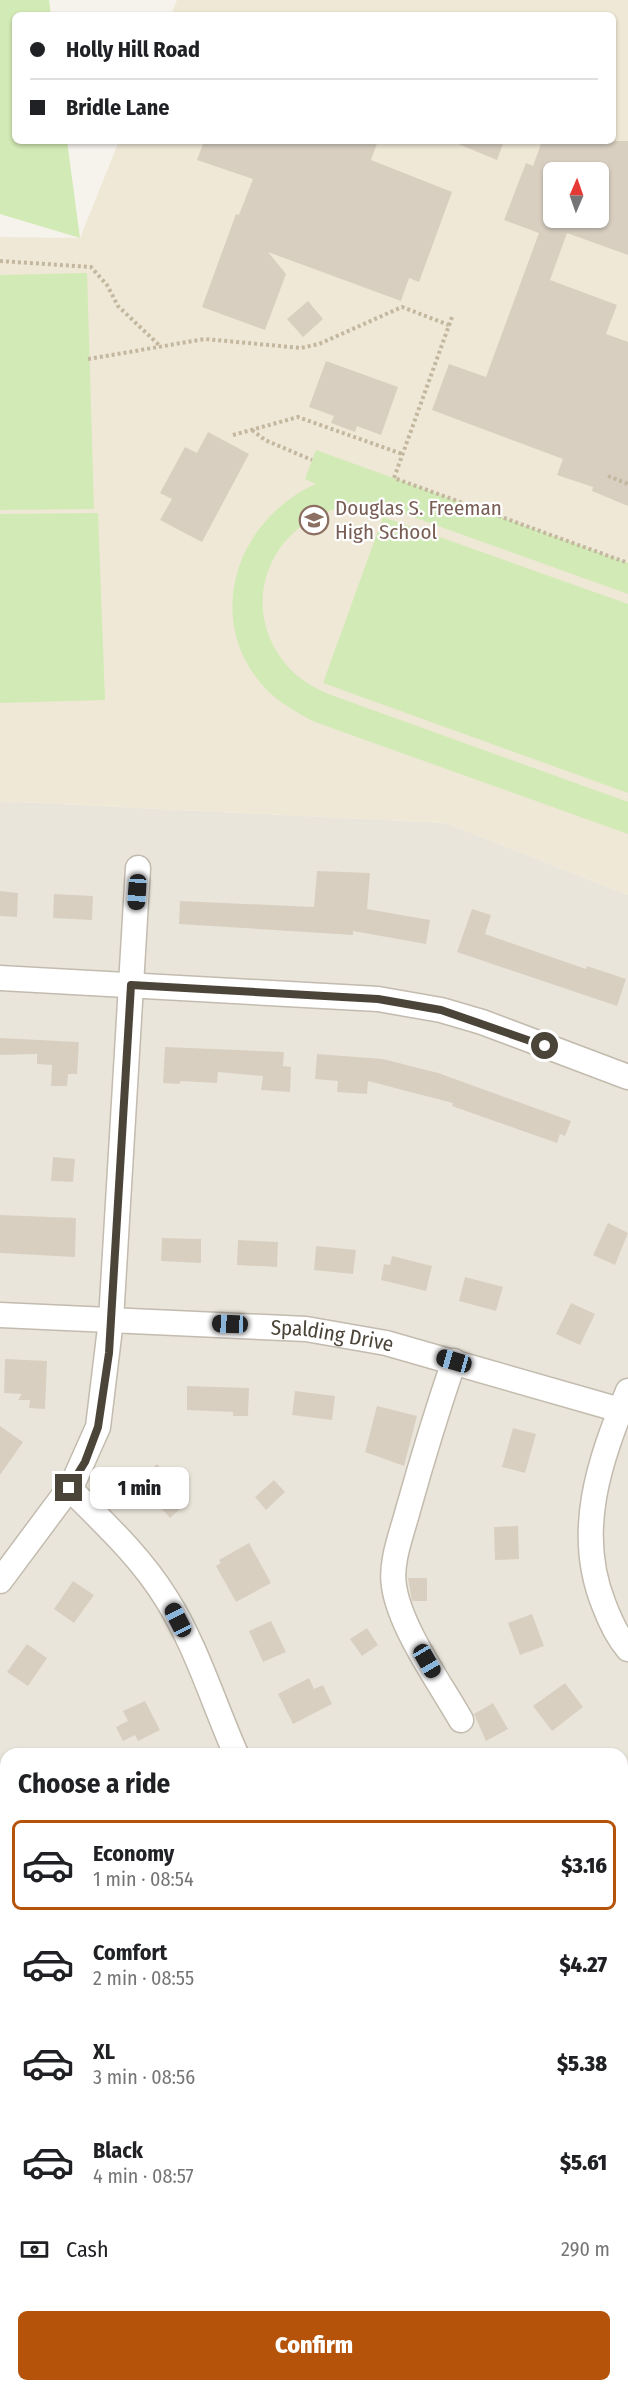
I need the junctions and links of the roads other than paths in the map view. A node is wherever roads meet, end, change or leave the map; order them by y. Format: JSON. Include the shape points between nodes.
{"nodes":[{"id":1,"x":138,"y":868,"type":"dead end"},
{"id":2,"x":0,"y":978,"type":"edge"},
{"id":3,"x":131,"y":985,"type":"junction"},
{"id":4,"x":628,"y":1077,"type":"edge"},
{"id":5,"x":0,"y":1316,"type":"edge"},
{"id":6,"x":111,"y":1320,"type":"junction"},
{"id":7,"x":454,"y":1361,"type":"junction"},
{"id":8,"x":624,"y":1400,"type":"edge"},
{"id":9,"x":69,"y":1488,"type":"junction"},
{"id":10,"x":0,"y":1581,"type":"edge"},
{"id":11,"x":628,"y":1649,"type":"edge"},
{"id":12,"x":461,"y":1720,"type":"dead end"},
{"id":13,"x":234,"y":1748,"type":"edge"}],
"edges":[{"from":1,"to":3,"type":"street"},
{"from":2,"to":3,"type":"street"},
{"from":3,"to":4,"type":"street","via":[[320,994],[441,1010]]},
{"from":3,"to":6,"type":"street"},
{"from":5,"to":6,"type":"street","name":"Spalding Drive"},
{"from":6,"to":7,"type":"street","name":"Spalding Drive","via":[[306,1329],[386,1343]]},
{"from":6,"to":9,"type":"street","via":[[98,1427],[85,1462]]},
{"from":7,"to":8,"type":"street","name":"Spalding Drive"},
{"from":7,"to":12,"type":"street","via":[[403,1528],[394,1564],[394,1585],[405,1621]]},
{"from":8,"to":11,"type":"street","via":[[599,1464],[590,1533],[598,1590],[612,1625]]},
{"from":9,"to":10,"type":"street"},
{"from":9,"to":13,"type":"street","via":[[121,1540],[168,1600]]}]}
